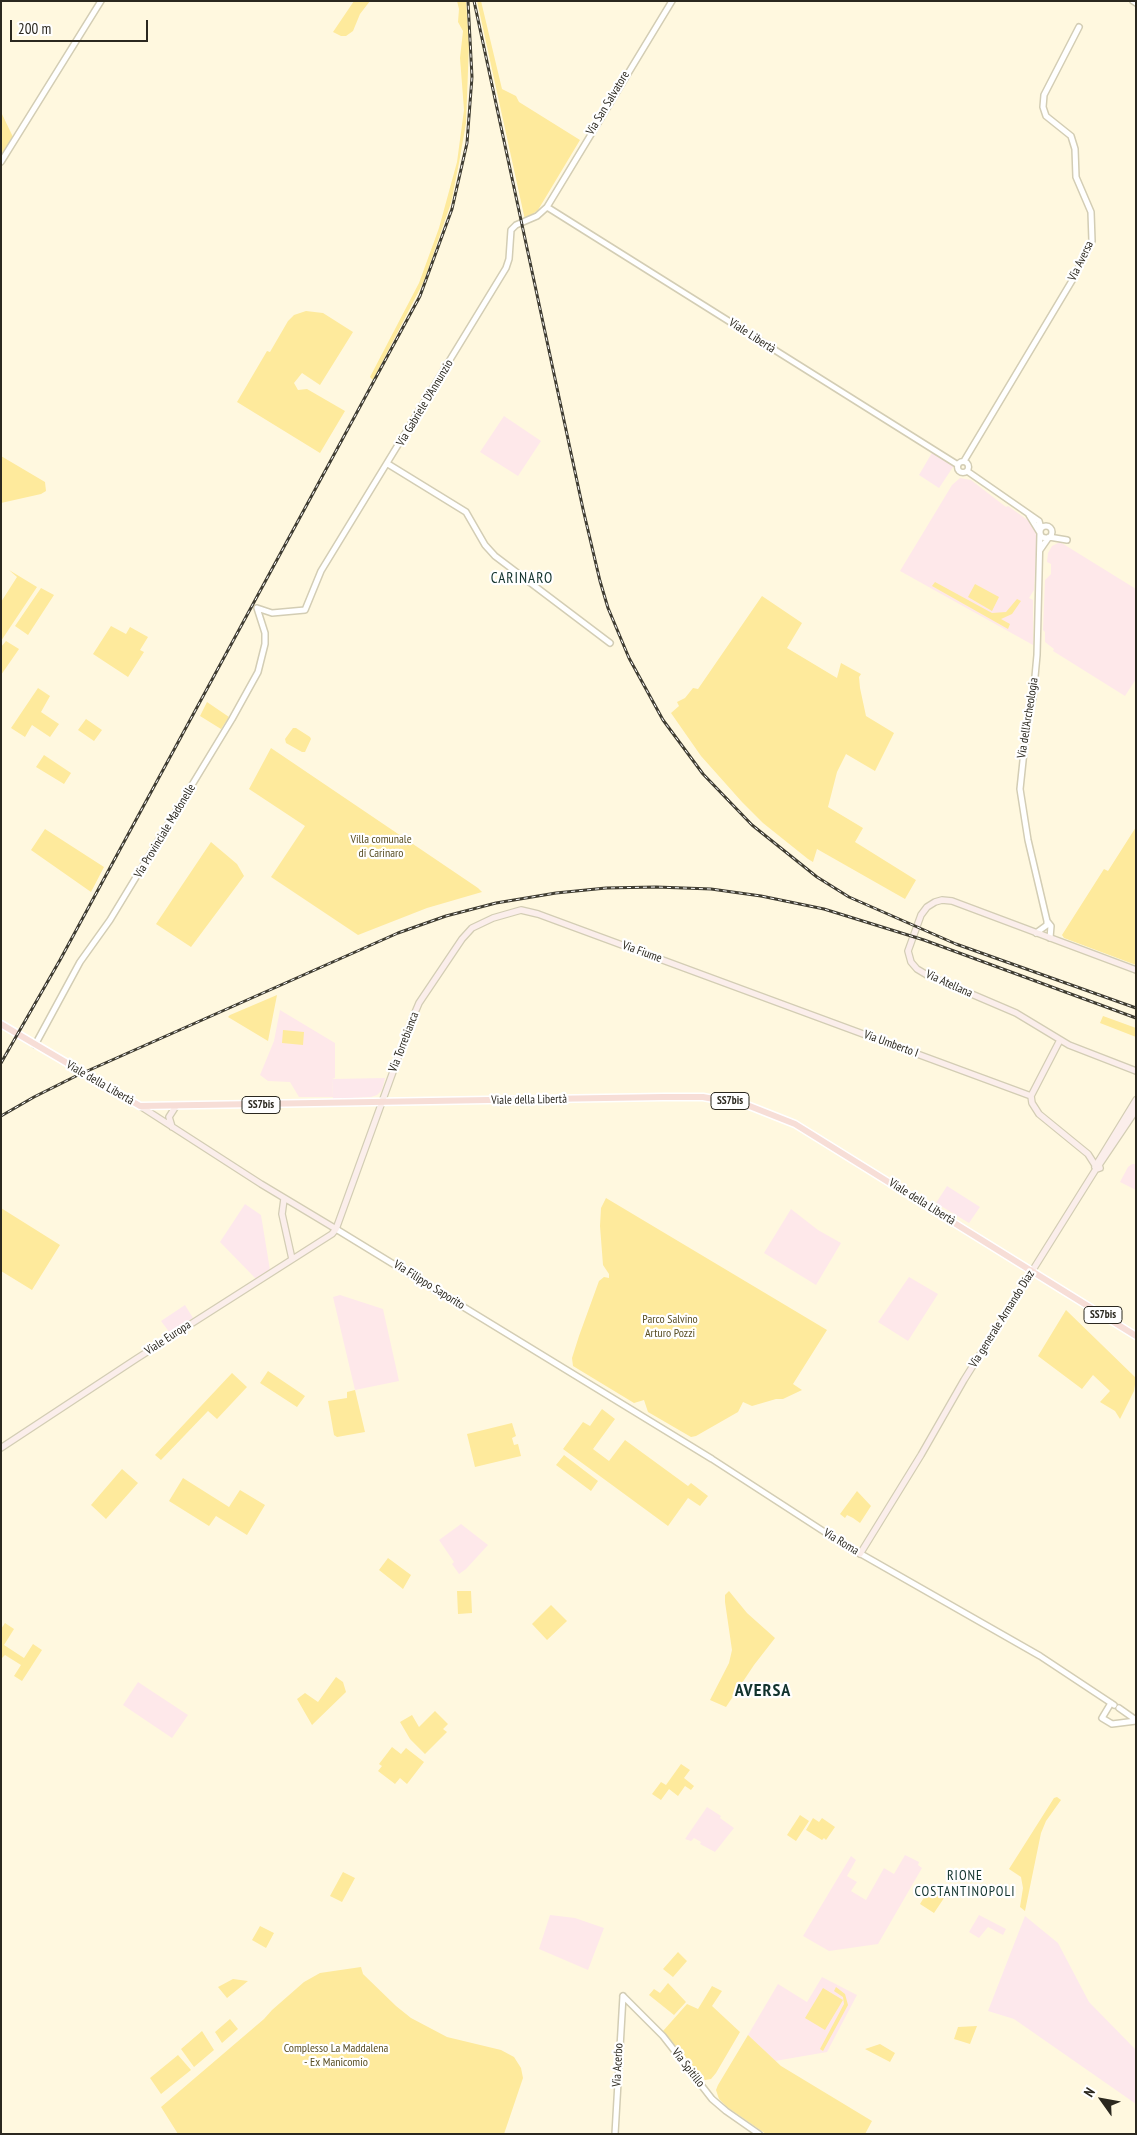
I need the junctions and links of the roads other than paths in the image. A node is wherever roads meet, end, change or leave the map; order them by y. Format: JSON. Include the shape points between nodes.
{"nodes":[{"id":1,"x":101,"y":1,"type":"edge"},
{"id":2,"x":672,"y":1,"type":"edge"},
{"id":3,"x":1079,"y":27,"type":"dead end"},
{"id":4,"x":1,"y":162,"type":"edge"},
{"id":5,"x":546,"y":207,"type":"junction"},
{"id":6,"x":964,"y":461,"type":"junction"},
{"id":7,"x":388,"y":464,"type":"junction"},
{"id":8,"x":958,"y":465,"type":"junction"},
{"id":9,"x":967,"y":471,"type":"junction"},
{"id":10,"x":1041,"y":531,"type":"junction"},
{"id":11,"x":1049,"y":537,"type":"junction"},
{"id":12,"x":1068,"y":540,"type":"dead end"},
{"id":13,"x":1040,"y":550,"type":"junction"},
{"id":14,"x":257,"y":608,"type":"joint"},
{"id":15,"x":610,"y":643,"type":"dead end"},
{"id":16,"x":533,"y":912,"type":"joint"},
{"id":17,"x":1048,"y":924,"type":"junction"},
{"id":18,"x":1036,"y":932,"type":"junction"},
{"id":19,"x":1047,"y":937,"type":"junction"},
{"id":20,"x":1058,"y":940,"type":"junction"},
{"id":21,"x":1136,"y":970,"type":"edge"},
{"id":22,"x":750,"y":993,"type":"joint"},
{"id":23,"x":1,"y":1024,"type":"edge"},
{"id":24,"x":1060,"y":1040,"type":"junction"},
{"id":25,"x":35,"y":1045,"type":"junction"},
{"id":26,"x":1136,"y":1071,"type":"edge"},
{"id":27,"x":1031,"y":1096,"type":"junction"},
{"id":28,"x":1136,"y":1100,"type":"edge"},
{"id":29,"x":381,"y":1103,"type":"junction"},
{"id":30,"x":140,"y":1106,"type":"junction"},
{"id":31,"x":176,"y":1106,"type":"junction"},
{"id":32,"x":1136,"y":1110,"type":"edge"},
{"id":33,"x":172,"y":1127,"type":"junction"},
{"id":34,"x":1097,"y":1165,"type":"junction"},
{"id":35,"x":284,"y":1199,"type":"junction"},
{"id":36,"x":336,"y":1229,"type":"junction"},
{"id":37,"x":292,"y":1259,"type":"junction"},
{"id":38,"x":1033,"y":1271,"type":"junction"},
{"id":39,"x":1136,"y":1336,"type":"edge"},
{"id":40,"x":572,"y":1373,"type":"joint"},
{"id":41,"x":1,"y":1448,"type":"edge"},
{"id":42,"x":860,"y":1554,"type":"junction"},
{"id":43,"x":1114,"y":1706,"type":"junction"},
{"id":44,"x":1136,"y":1721,"type":"edge"},
{"id":45,"x":623,"y":1996,"type":"joint"},
{"id":46,"x":615,"y":2134,"type":"edge"},
{"id":47,"x":759,"y":2134,"type":"edge"}],
"edges":[{"from":1,"to":4,"type":"street"},
{"from":2,"to":5,"type":"street","name":"Via San Salvatore"},
{"from":3,"to":6,"type":"street","name":"Via Aversa","via":[[1044,95],[1043,107],[1046,116],[1071,136],[1076,177],[1091,212],[1092,241],[1073,279]]},
{"from":5,"to":7,"type":"street","name":"Via Gabriele D'Annunzio","via":[[537,216],[511,230],[506,268]]},
{"from":5,"to":8,"type":"street","name":"Viale Libertà"},
{"from":6,"to":8,"type":"street"},
{"from":6,"to":9,"type":"street","via":[[968,465]]},
{"from":7,"to":14,"type":"street","name":"Via Gabriele D'Annunzio","via":[[321,571],[305,610],[272,613]]},
{"from":7,"to":15,"type":"street","via":[[466,512],[495,556]]},
{"from":8,"to":9,"type":"street","name":"Viale Libertà","via":[[960,471]]},
{"from":9,"to":10,"type":"street","via":[[1039,521]]},
{"from":10,"to":11,"type":"street","via":[[1043,537]]},
{"from":10,"to":11,"type":"street","via":[[1047,526],[1051,530]]},
{"from":10,"to":13,"type":"street","name":"Via dell'Archeologia"},
{"from":11,"to":12,"type":"street"},
{"from":11,"to":13,"type":"street"},
{"from":13,"to":17,"type":"street","name":"Via dell'Archeologia","via":[[1037,655],[1020,789]]},
{"from":14,"to":25,"type":"street","name":"Via Provinciale Madonelle","via":[[265,633],[258,672],[115,913],[80,962]]},
{"from":16,"to":22,"type":"main road","name":"Via Fiume"},
{"from":16,"to":29,"type":"main road","name":"Via Torrebianca","via":[[521,910],[493,918],[472,928],[462,939],[419,1003]]},
{"from":17,"to":18,"type":"street"},
{"from":17,"to":19,"type":"street","name":"Via dell'Archeologia"},
{"from":17,"to":20,"type":"street"},
{"from":18,"to":19,"type":"main road","name":"Via Atellana"},
{"from":18,"to":24,"type":"main road","name":"Via Atellana","via":[[952,901],[935,902],[919,922],[908,951],[917,969],[1016,1013]]},
{"from":19,"to":20,"type":"main road","name":"Via Atellana"},
{"from":20,"to":21,"type":"main road","name":"Via Atellana"},
{"from":22,"to":27,"type":"main road","name":"Via Umberto I"},
{"from":23,"to":25,"type":"main road","name":"Viale della Libertà"},
{"from":24,"to":26,"type":"main road","name":"Via Atellana"},
{"from":24,"to":27,"type":"main road"},
{"from":25,"to":30,"type":"main road","name":"Viale della Libertà"},
{"from":27,"to":34,"type":"main road","via":[[1039,1114]]},
{"from":28,"to":34,"type":"main road"},
{"from":29,"to":31,"type":"main road","name":"Viale della Libertà","number":"SS7bis"},
{"from":29,"to":36,"type":"main road","name":"Via Torrebianca"},
{"from":29,"to":38,"type":"main road","name":"Viale della Libertà","number":"SS7bis","via":[[684,1097],[747,1105],[800,1127]]},
{"from":30,"to":31,"type":"main road","name":"Viale della Libertà","number":"SS7bis"},
{"from":30,"to":33,"type":"main road","name":"Via Filippo Saporito"},
{"from":31,"to":33,"type":"main road","via":[[170,1116]]},
{"from":32,"to":34,"type":"main road"},
{"from":33,"to":35,"type":"main road","name":"Via Filippo Saporito"},
{"from":34,"to":38,"type":"main road","name":"Via generale Armando Diaz"},
{"from":35,"to":36,"type":"main road","name":"Via Filippo Saporito"},
{"from":35,"to":37,"type":"main road","via":[[282,1214]]},
{"from":36,"to":37,"type":"main road","name":"Viale Europa"},
{"from":36,"to":40,"type":"street","name":"Via Filippo Saporito"},
{"from":37,"to":41,"type":"main road","name":"Viale Europa"},
{"from":38,"to":39,"type":"main road","number":"SS7bis"},
{"from":38,"to":42,"type":"main road","name":"Via generale Armando Diaz"},
{"from":40,"to":42,"type":"street","name":"Via Roma","via":[[712,1458]]},
{"from":42,"to":43,"type":"street","name":"Via Roma","via":[[1040,1656]]},
{"from":43,"to":44,"type":"street","name":"Via Roma"},
{"from":43,"to":44,"type":"street","name":"Via Roma","via":[[1102,1718],[1112,1724]]},
{"from":45,"to":46,"type":"street","name":"Via Acerbo"},
{"from":45,"to":47,"type":"street","name":"Via Spitillo","via":[[663,2036],[712,2099]]}]}
